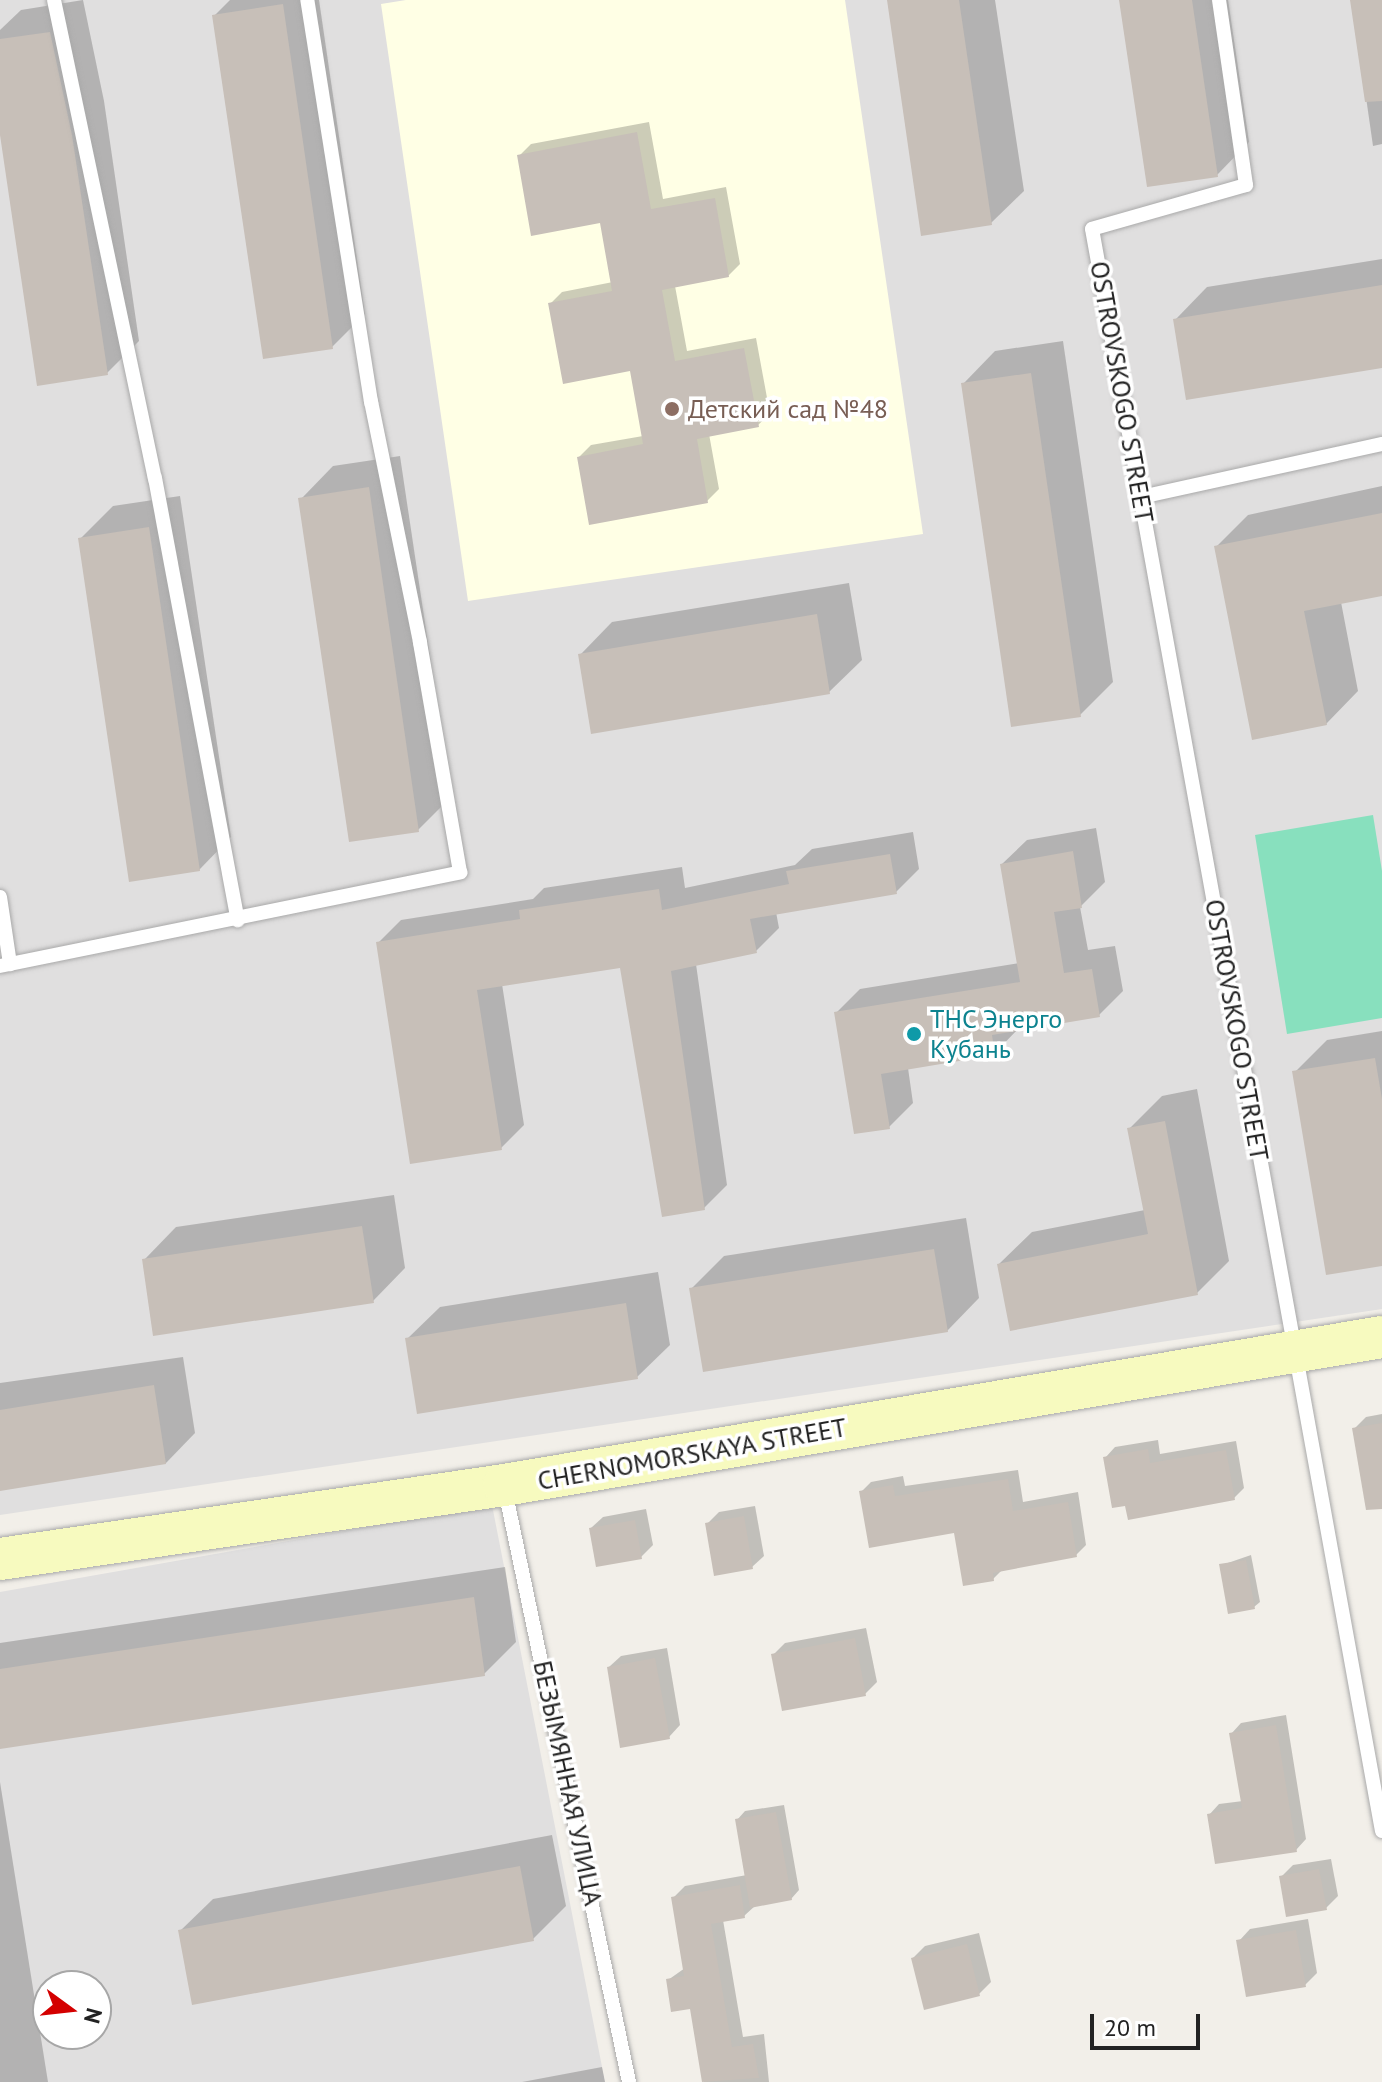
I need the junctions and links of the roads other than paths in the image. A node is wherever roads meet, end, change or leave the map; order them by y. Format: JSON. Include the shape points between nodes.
{"nodes":[{"id":1,"x":54,"y":0,"type":"edge"},
{"id":2,"x":307,"y":0,"type":"edge"},
{"id":3,"x":1219,"y":0,"type":"edge"},
{"id":4,"x":1382,"y":444,"type":"edge"},
{"id":5,"x":1141,"y":497,"type":"junction"},
{"id":6,"x":0,"y":897,"type":"edge"},
{"id":7,"x":238,"y":920,"type":"junction"},
{"id":8,"x":5,"y":965,"type":"edge"},
{"id":9,"x":1382,"y":1337,"type":"edge"},
{"id":10,"x":1296,"y":1353,"type":"junction"},
{"id":11,"x":504,"y":1485,"type":"junction"},
{"id":12,"x":0,"y":1559,"type":"edge"},
{"id":13,"x":1382,"y":1831,"type":"edge"},
{"id":14,"x":629,"y":2082,"type":"edge"}],
"edges":[{"from":1,"to":7,"type":"lane","via":[[155,478]]},
{"from":2,"to":7,"type":"lane","via":[[371,402],[460,872]]},
{"from":3,"to":5,"type":"lane","name":"OSTROVSKOGO STREET","via":[[1246,185],[1092,229]]},
{"from":4,"to":5,"type":"lane"},
{"from":5,"to":10,"type":"lane","name":"OSTROVSKOGO STREET"},
{"from":6,"to":8,"type":"lane"},
{"from":7,"to":8,"type":"lane"},
{"from":9,"to":10,"type":"main road","name":"CHERNOMORSKAYA STREET"},
{"from":10,"to":11,"type":"main road","name":"CHERNOMORSKAYA STREET"},
{"from":10,"to":13,"type":"lane","name":"OSTROVSKOGO STREET"},
{"from":11,"to":12,"type":"main road","name":"CHERNOMORSKAYA STREET"},
{"from":11,"to":14,"type":"lane","name":"БЕЗЫМЯННАЯ УЛИЦА"}]}
